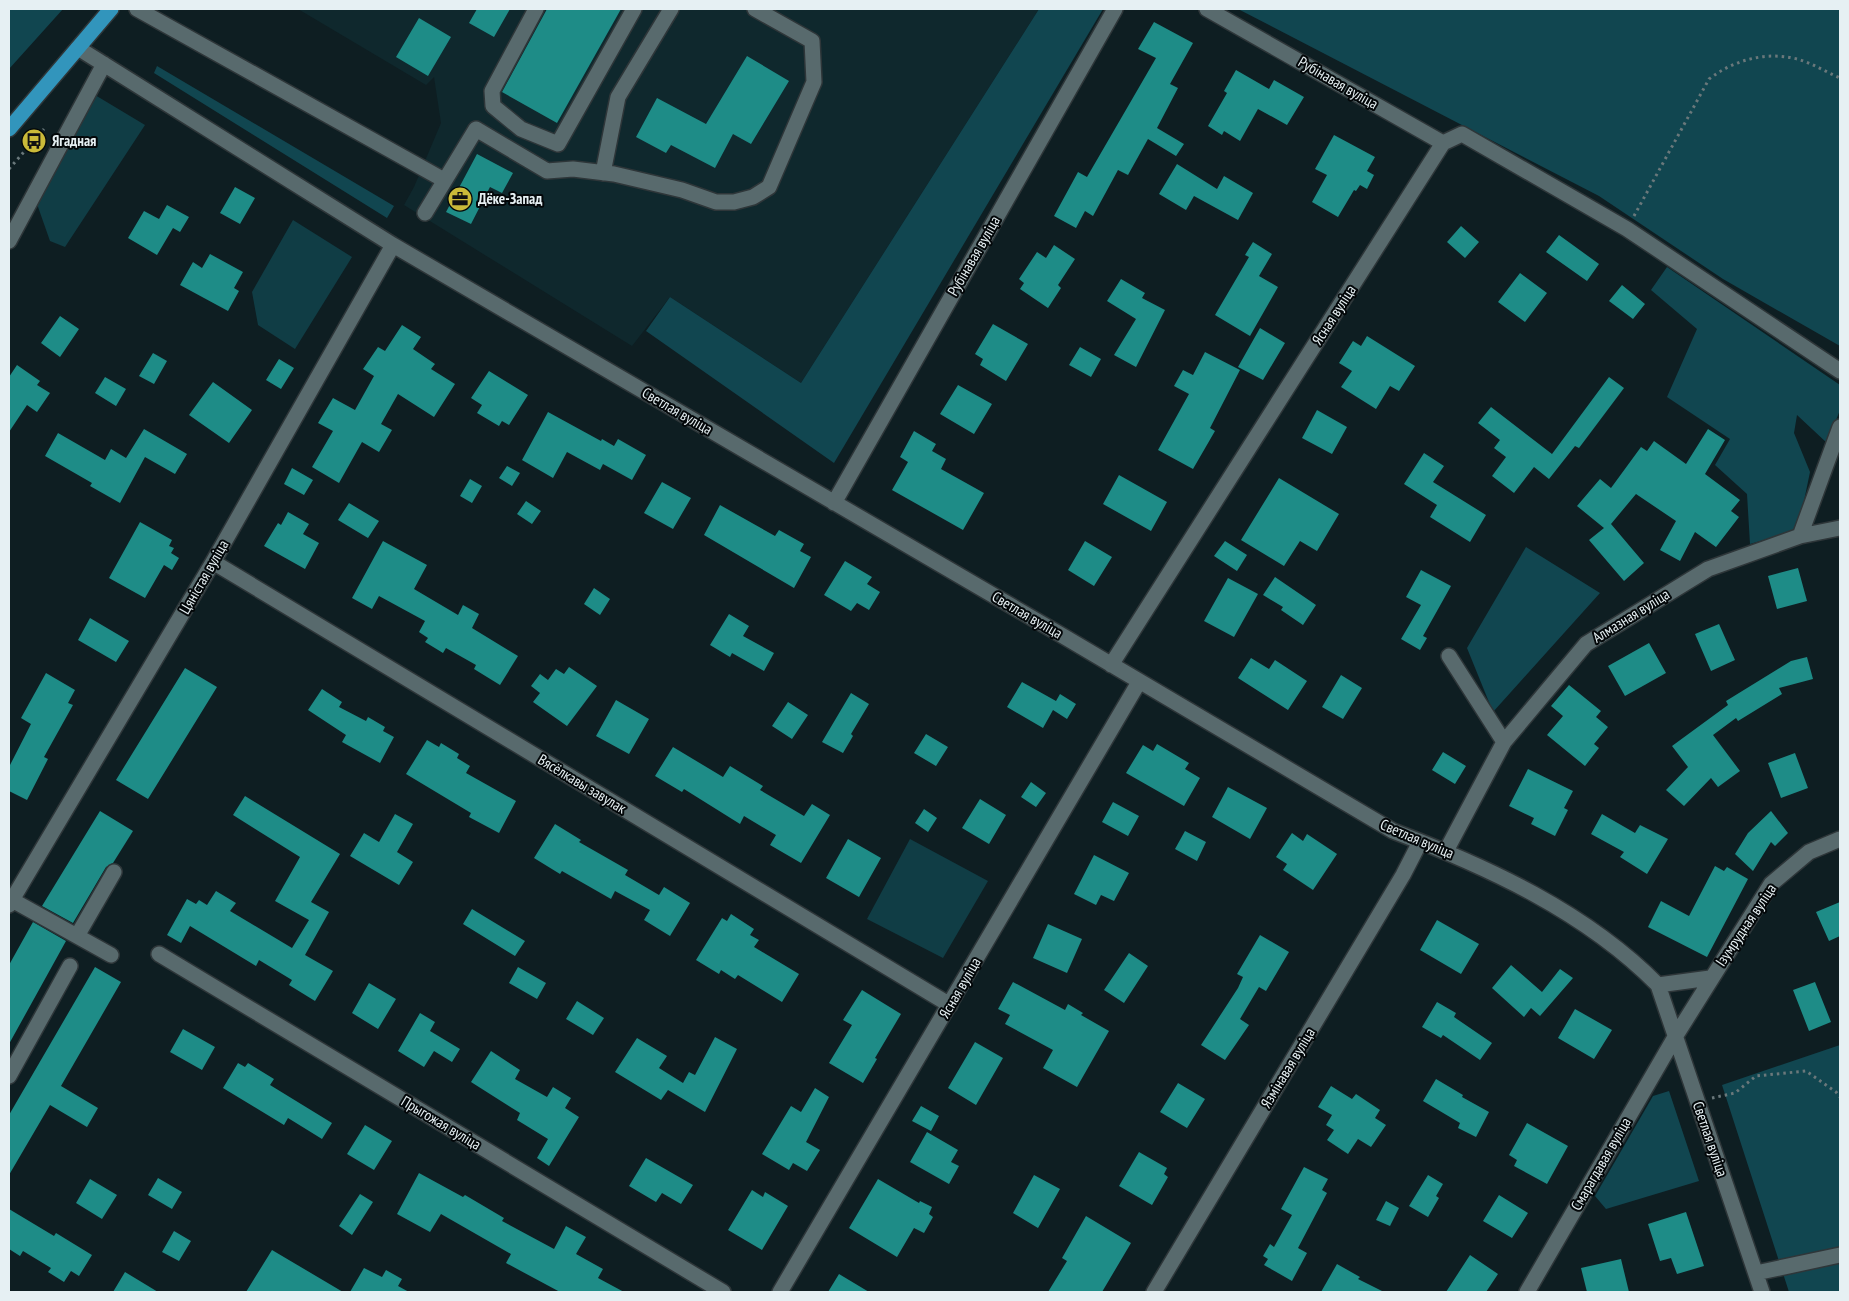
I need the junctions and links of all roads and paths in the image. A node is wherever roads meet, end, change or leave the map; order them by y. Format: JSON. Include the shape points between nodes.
{"nodes":[{"id":1,"x":110,"y":9,"type":"edge"},
{"id":2,"x":137,"y":9,"type":"edge"},
{"id":3,"x":536,"y":9,"type":"edge"},
{"id":4,"x":634,"y":9,"type":"edge"},
{"id":5,"x":671,"y":9,"type":"edge"},
{"id":6,"x":755,"y":9,"type":"edge"},
{"id":7,"x":1115,"y":9,"type":"edge"},
{"id":8,"x":1208,"y":9,"type":"edge"},
{"id":9,"x":78,"y":48,"type":"junction"},
{"id":10,"x":104,"y":64,"type":"junction"},
{"id":11,"x":1840,"y":78,"type":"edge"},
{"id":12,"x":9,"y":129,"type":"edge"},
{"id":13,"x":44,"y":129,"type":"dead end"},
{"id":14,"x":1443,"y":143,"type":"junction"},
{"id":15,"x":9,"y":169,"type":"edge"},
{"id":16,"x":603,"y":173,"type":"junction"},
{"id":17,"x":444,"y":180,"type":"junction"},
{"id":18,"x":425,"y":213,"type":"dead end"},
{"id":19,"x":1626,"y":229,"type":"junction"},
{"id":20,"x":9,"y":241,"type":"edge"},
{"id":21,"x":393,"y":245,"type":"junction"},
{"id":22,"x":1840,"y":371,"type":"edge"},
{"id":23,"x":1840,"y":427,"type":"edge"},
{"id":24,"x":834,"y":502,"type":"junction"},
{"id":25,"x":1840,"y":528,"type":"edge"},
{"id":26,"x":1800,"y":536,"type":"junction"},
{"id":27,"x":213,"y":562,"type":"junction"},
{"id":28,"x":1449,"y":656,"type":"dead end"},
{"id":29,"x":1111,"y":665,"type":"junction"},
{"id":30,"x":1138,"y":682,"type":"junction"},
{"id":31,"x":1504,"y":742,"type":"junction"},
{"id":32,"x":1840,"y":839,"type":"edge"},
{"id":33,"x":1420,"y":842,"type":"junction"},
{"id":34,"x":1446,"y":851,"type":"junction"},
{"id":35,"x":114,"y":872,"type":"dead end"},
{"id":36,"x":11,"y":895,"type":"edge"},
{"id":37,"x":77,"y":936,"type":"junction"},
{"id":38,"x":159,"y":954,"type":"dead end"},
{"id":39,"x":111,"y":955,"type":"dead end"},
{"id":40,"x":70,"y":966,"type":"dead end"},
{"id":41,"x":1710,"y":978,"type":"junction"},
{"id":42,"x":1658,"y":985,"type":"junction"},
{"id":43,"x":950,"y":1005,"type":"junction"},
{"id":44,"x":1675,"y":1036,"type":"junction"},
{"id":45,"x":9,"y":1076,"type":"edge"},
{"id":46,"x":1840,"y":1098,"type":"edge"},
{"id":47,"x":1697,"y":1101,"type":"junction"},
{"id":48,"x":1840,"y":1255,"type":"edge"},
{"id":49,"x":1756,"y":1273,"type":"junction"},
{"id":50,"x":723,"y":1292,"type":"edge"},
{"id":51,"x":780,"y":1292,"type":"edge"},
{"id":52,"x":1154,"y":1292,"type":"edge"},
{"id":53,"x":1527,"y":1292,"type":"edge"},
{"id":54,"x":1762,"y":1292,"type":"edge"}],
"edges":[{"from":1,"to":9,"type":"main road"},
{"from":2,"to":17,"type":"street"},
{"from":3,"to":4,"type":"street","via":[[492,91],[493,106],[521,129],[558,144]]},
{"from":5,"to":16,"type":"street","via":[[618,97]]},
{"from":6,"to":16,"type":"street","via":[[812,41],[814,82],[769,187],[753,198],[716,202],[682,190]]},
{"from":7,"to":24,"type":"street","name":"Рубінавая вуліца"},
{"from":8,"to":14,"type":"street","name":"Рубінавая вуліца"},
{"from":9,"to":10,"type":"street","name":"Светлая вуліца"},
{"from":9,"to":12,"type":"main road"},
{"from":10,"to":20,"type":"street"},
{"from":10,"to":21,"type":"street","name":"Светлая вуліца"},
{"from":11,"to":19,"type":"path","via":[[1798,59],[1781,57],[1752,58],[1726,66],[1710,79]]},
{"from":13,"to":15,"type":"path"},
{"from":14,"to":19,"type":"street","via":[[1462,134]]},
{"from":14,"to":29,"type":"street","name":"Ясная вуліца"},
{"from":16,"to":17,"type":"street","via":[[547,170],[476,129]]},
{"from":17,"to":18,"type":"street"},
{"from":19,"to":22,"type":"street"},
{"from":21,"to":24,"type":"street","name":"Светлая вуліца"},
{"from":21,"to":27,"type":"street","name":"Цяністая вуліца"},
{"from":23,"to":26,"type":"street"},
{"from":24,"to":29,"type":"street","name":"Светлая вуліца"},
{"from":25,"to":26,"type":"street","name":"Алмазная вуліца"},
{"from":26,"to":31,"type":"street","name":"Алмазная вуліца","via":[[1708,569],[1586,644]]},
{"from":27,"to":36,"type":"street","name":"Цяністая вуліца"},
{"from":27,"to":43,"type":"street","name":"Вясёлкавы завулак"},
{"from":28,"to":31,"type":"street"},
{"from":29,"to":30,"type":"street","name":"Светлая вуліца"},
{"from":30,"to":33,"type":"street","name":"Светлая вуліца","via":[[1392,831]]},
{"from":30,"to":43,"type":"street","name":"Ясная вуліца"},
{"from":31,"to":34,"type":"street","name":"Алмазная вуліца"},
{"from":32,"to":41,"type":"street","name":"Ізумрудная вуліца","via":[[1809,852],[1771,884]]},
{"from":33,"to":34,"type":"street","name":"Светлая вуліца"},
{"from":33,"to":52,"type":"street","name":"Язмінавая вуліца"},
{"from":34,"to":42,"type":"street","name":"Светлая вуліца","via":[[1543,898],[1624,953]]},
{"from":35,"to":37,"type":"street"},
{"from":36,"to":37,"type":"street"},
{"from":37,"to":39,"type":"street"},
{"from":38,"to":50,"type":"street","name":"Прыгожая вуліца"},
{"from":40,"to":45,"type":"street"},
{"from":41,"to":42,"type":"street"},
{"from":41,"to":44,"type":"street","name":"Ізумрудная вуліца"},
{"from":42,"to":44,"type":"street","name":"Светлая вуліца"},
{"from":43,"to":51,"type":"street","name":"Ясная вуліца"},
{"from":44,"to":47,"type":"street","name":"Светлая вуліца"},
{"from":44,"to":53,"type":"street","name":"Смарагдавая вуліца"},
{"from":46,"to":47,"type":"path","via":[[1806,1071],[1756,1076],[1735,1093]]},
{"from":47,"to":49,"type":"street","name":"Светлая вуліца"},
{"from":48,"to":49,"type":"street"},
{"from":49,"to":54,"type":"street","name":"Светлая вуліца"}]}
